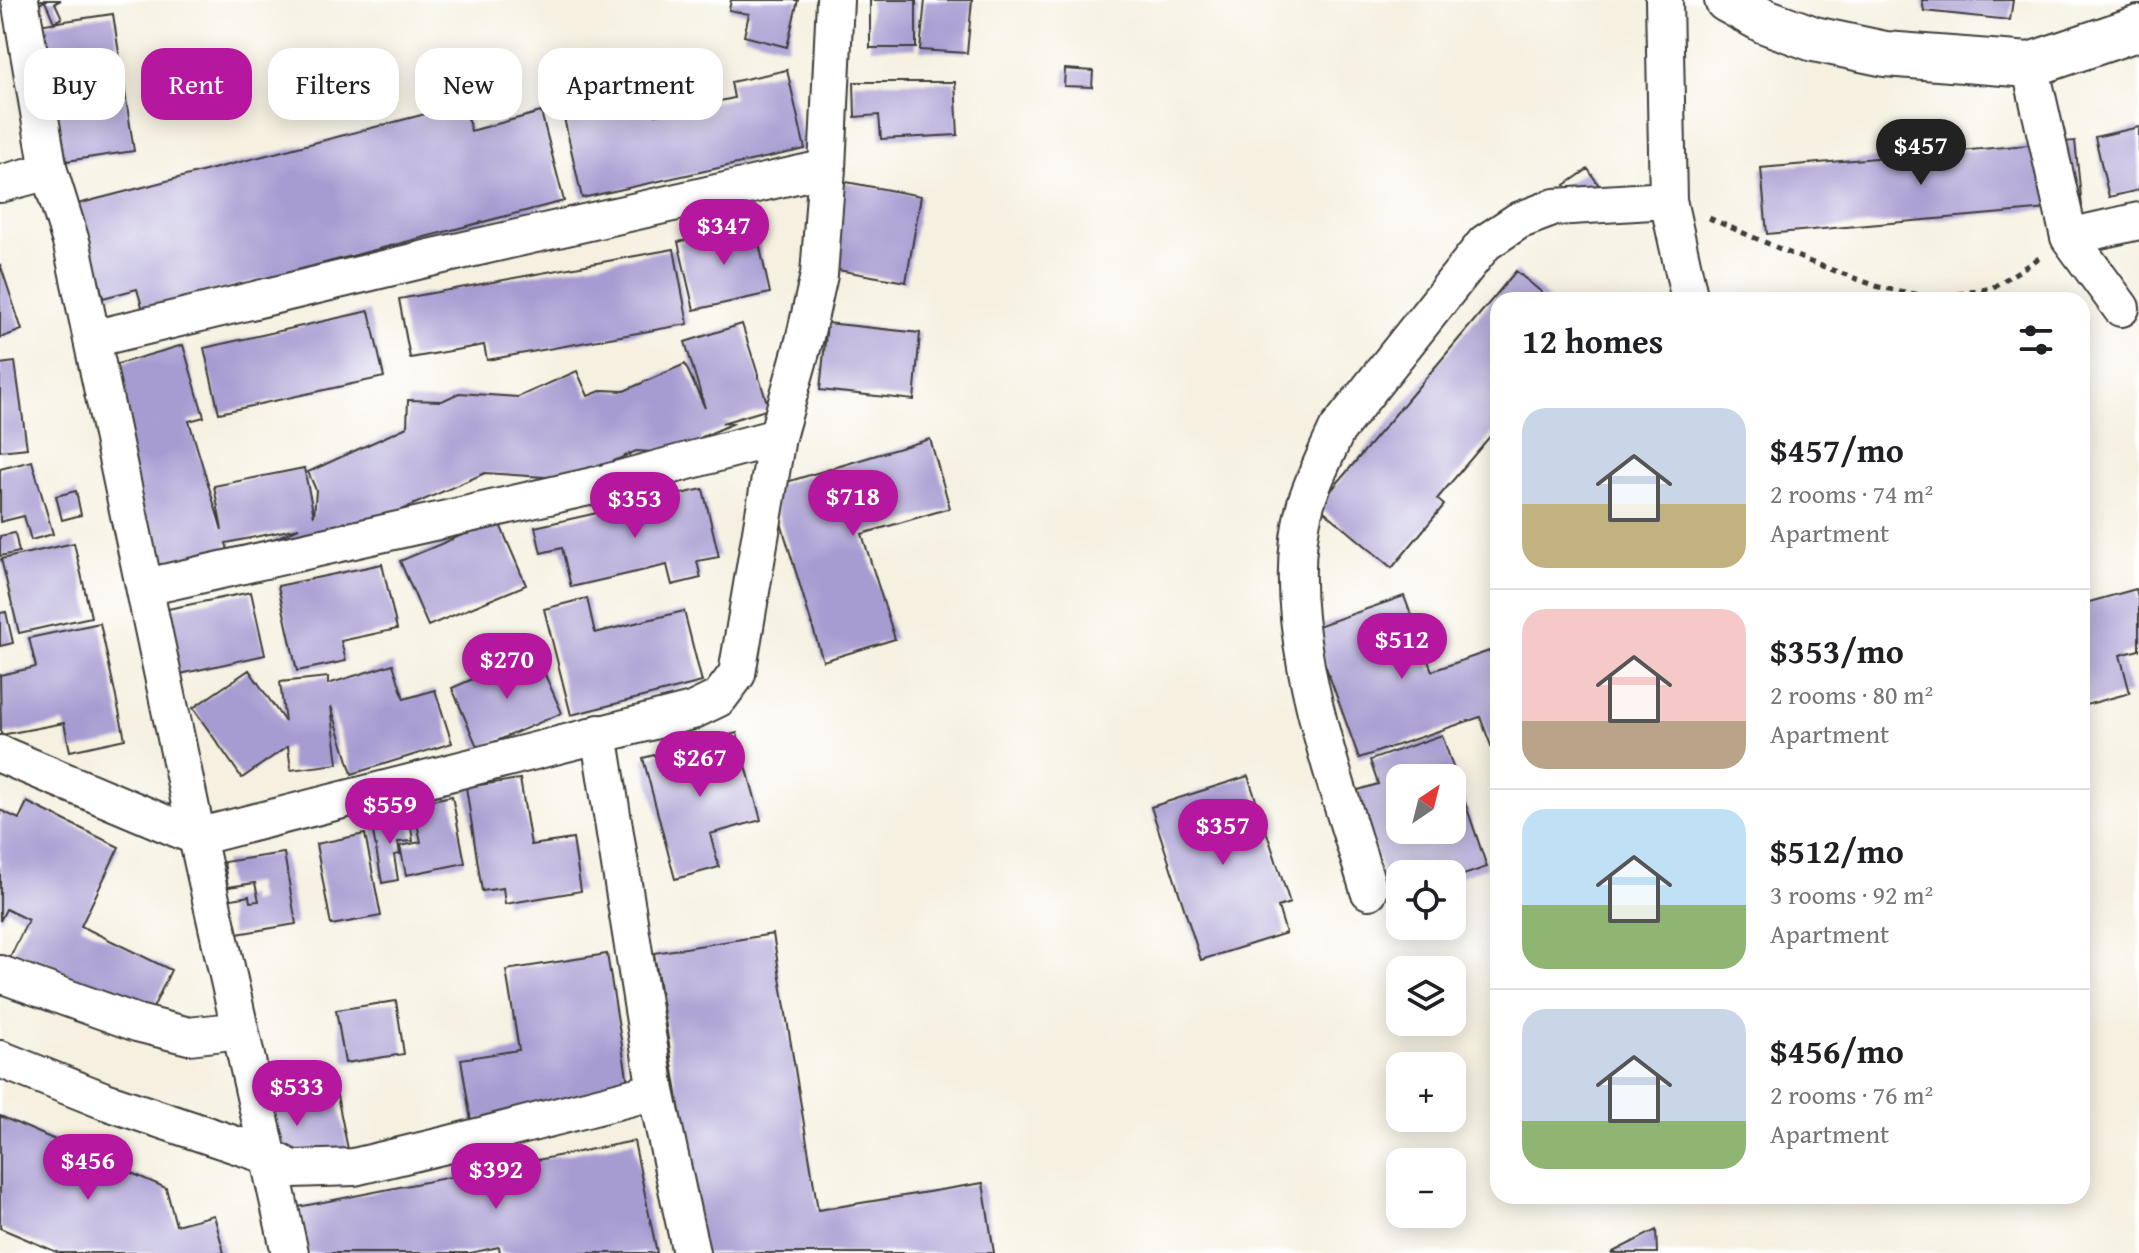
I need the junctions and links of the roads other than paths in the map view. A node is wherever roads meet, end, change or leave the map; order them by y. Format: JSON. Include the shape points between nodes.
{"nodes":[{"id":1,"x":20,"y":0,"type":"edge"},
{"id":2,"x":835,"y":0,"type":"edge"},
{"id":3,"x":1664,"y":0,"type":"edge"},
{"id":4,"x":1727,"y":0,"type":"edge"},
{"id":5,"x":2139,"y":28,"type":"edge"},
{"id":6,"x":2030,"y":65,"type":"junction"},
{"id":7,"x":827,"y":168,"type":"junction"},
{"id":8,"x":49,"y":171,"type":"junction"},
{"id":9,"x":0,"y":184,"type":"edge"},
{"id":10,"x":1668,"y":200,"type":"junction"},
{"id":11,"x":2139,"y":221,"type":"edge"},
{"id":12,"x":2069,"y":237,"type":"junction"},
{"id":13,"x":1688,"y":292,"type":"edge"},
{"id":14,"x":2121,"y":308,"type":"dead end"},
{"id":15,"x":92,"y":339,"type":"junction"},
{"id":16,"x":777,"y":437,"type":"junction"},
{"id":17,"x":146,"y":587,"type":"junction"},
{"id":18,"x":599,"y":733,"type":"junction"},
{"id":19,"x":0,"y":754,"type":"edge"},
{"id":20,"x":197,"y":837,"type":"junction"},
{"id":21,"x":1369,"y":891,"type":"dead end"},
{"id":22,"x":0,"y":974,"type":"edge"},
{"id":23,"x":240,"y":1030,"type":"junction"},
{"id":24,"x":0,"y":1059,"type":"edge"},
{"id":25,"x":656,"y":1091,"type":"junction"},
{"id":26,"x":266,"y":1155,"type":"junction"},
{"id":27,"x":290,"y":1253,"type":"edge"},
{"id":28,"x":691,"y":1253,"type":"edge"}],
"edges":[{"from":1,"to":8,"type":"street"},
{"from":2,"to":7,"type":"street"},
{"from":3,"to":10,"type":"street"},
{"from":4,"to":6,"type":"street","via":[[1814,39],[1885,54]]},
{"from":5,"to":6,"type":"street"},
{"from":6,"to":12,"type":"street"},
{"from":7,"to":15,"type":"street"},
{"from":7,"to":16,"type":"street","via":[[819,275]]},
{"from":8,"to":9,"type":"street"},
{"from":8,"to":15,"type":"street"},
{"from":10,"to":13,"type":"street"},
{"from":10,"to":21,"type":"street","via":[[1555,207],[1518,221],[1485,243],[1337,430],[1322,463],[1306,505],[1296,569],[1305,671]]},
{"from":11,"to":12,"type":"street"},
{"from":12,"to":14,"type":"street"},
{"from":15,"to":17,"type":"street"},
{"from":16,"to":17,"type":"street","via":[[606,483]]},
{"from":16,"to":18,"type":"street","via":[[737,674],[719,698],[692,711]]},
{"from":17,"to":20,"type":"street"},
{"from":18,"to":20,"type":"street"},
{"from":18,"to":25,"type":"street"},
{"from":19,"to":20,"type":"street"},
{"from":20,"to":23,"type":"street"},
{"from":22,"to":23,"type":"street","via":[[189,1036]]},
{"from":23,"to":26,"type":"street"},
{"from":24,"to":26,"type":"street"},
{"from":25,"to":26,"type":"street","via":[[354,1167],[292,1169]]},
{"from":25,"to":28,"type":"street"},
{"from":26,"to":27,"type":"street"}]}
